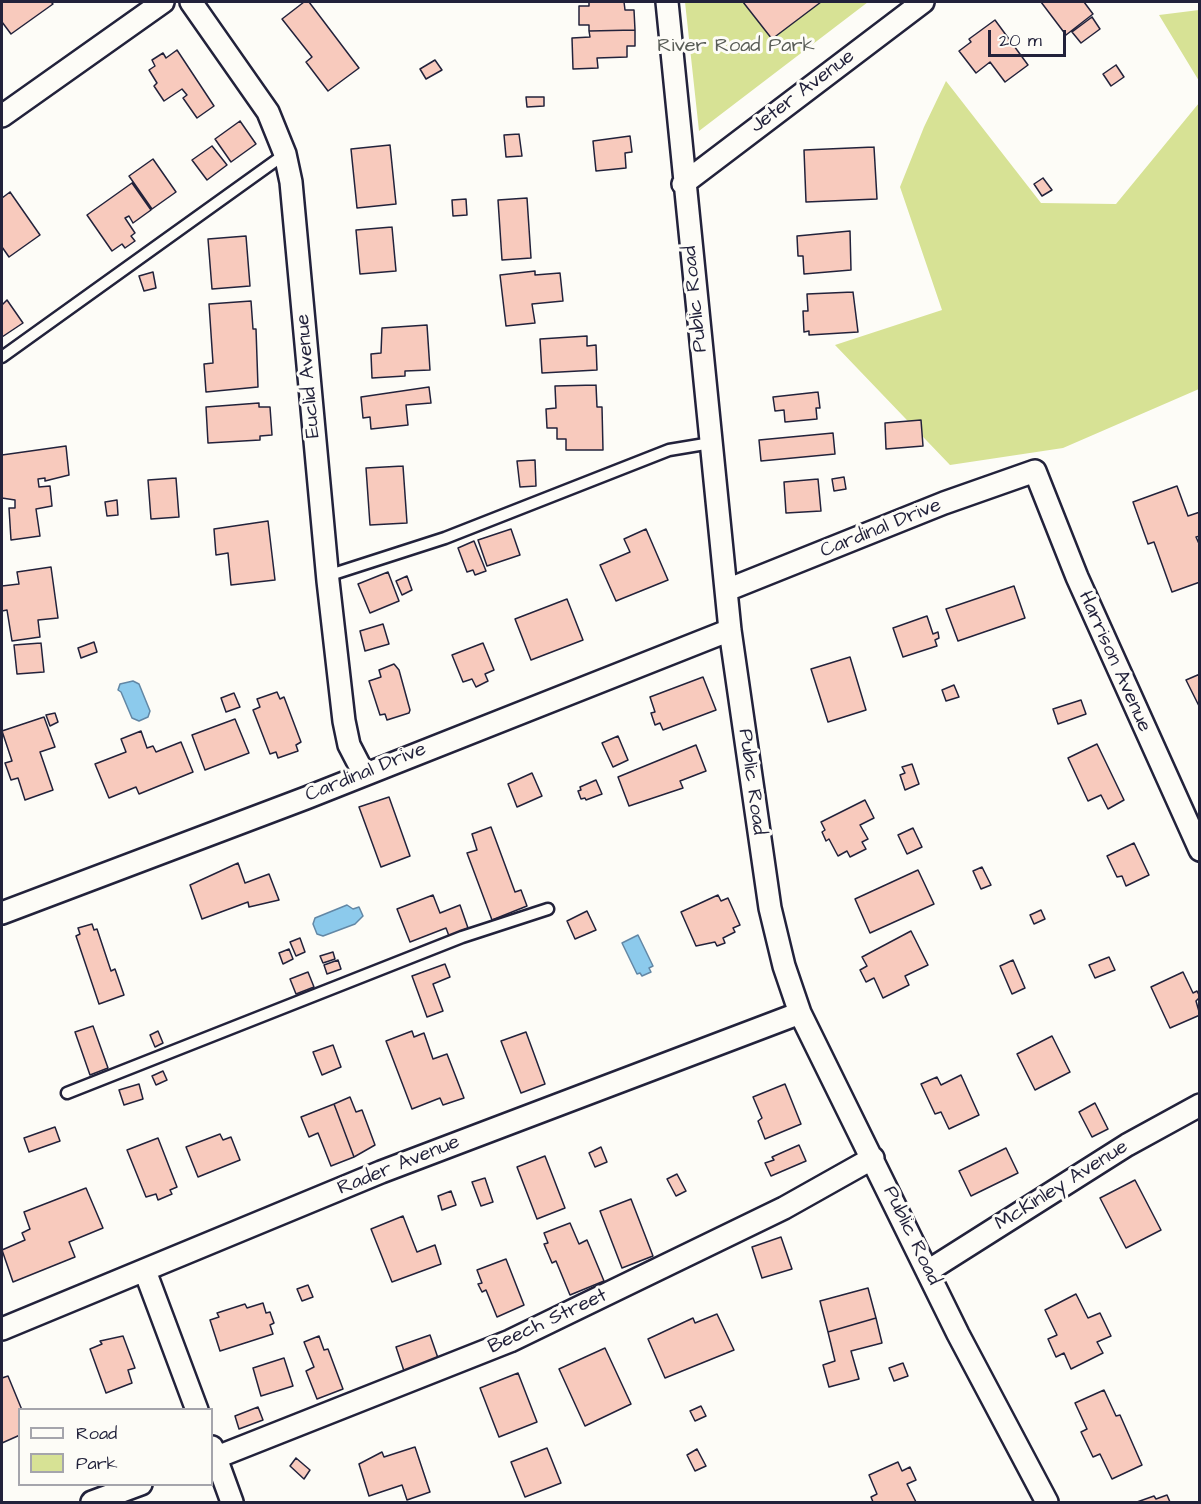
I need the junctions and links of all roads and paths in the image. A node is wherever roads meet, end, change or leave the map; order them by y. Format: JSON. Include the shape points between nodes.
{"nodes":[{"id":1,"x":163,"y":2,"type":"edge"},
{"id":2,"x":191,"y":2,"type":"edge"},
{"id":3,"x":667,"y":2,"type":"edge"},
{"id":4,"x":923,"y":2,"type":"edge"},
{"id":5,"x":2,"y":116,"type":"edge"},
{"id":6,"x":285,"y":154,"type":"junction"},
{"id":7,"x":683,"y":184,"type":"junction"},
{"id":8,"x":2,"y":357,"type":"edge"},
{"id":9,"x":711,"y":443,"type":"junction"},
{"id":10,"x":1035,"y":471,"type":"joint"},
{"id":11,"x":327,"y":576,"type":"junction"},
{"id":12,"x":728,"y":590,"type":"junction"},
{"id":13,"x":730,"y":630,"type":"junction"},
{"id":14,"x":364,"y":774,"type":"junction"},
{"id":15,"x":1200,"y":850,"type":"edge"},
{"id":16,"x":548,"y":909,"type":"dead end"},
{"id":17,"x":2,"y":913,"type":"edge"},
{"id":18,"x":800,"y":1013,"type":"junction"},
{"id":19,"x":68,"y":1094,"type":"dead end"},
{"id":20,"x":1200,"y":1105,"type":"edge"},
{"id":21,"x":873,"y":1158,"type":"junction"},
{"id":22,"x":145,"y":1271,"type":"junction"},
{"id":23,"x":928,"y":1271,"type":"junction"},
{"id":24,"x":2,"y":1329,"type":"edge"},
{"id":25,"x":196,"y":1408,"type":"edge"},
{"id":26,"x":213,"y":1454,"type":"edge"},
{"id":27,"x":138,"y":1486,"type":"edge"},
{"id":28,"x":92,"y":1503,"type":"edge"},
{"id":29,"x":232,"y":1503,"type":"edge"},
{"id":30,"x":1047,"y":1503,"type":"edge"}],
"edges":[{"from":1,"to":5,"type":"street"},
{"from":2,"to":6,"type":"street","name":"Euclid Avenue","via":[[268,112]]},
{"from":3,"to":7,"type":"street","name":"Public Road"},
{"from":4,"to":7,"type":"street","name":"Jeter Avenue"},
{"from":6,"to":8,"type":"lane"},
{"from":6,"to":11,"type":"street","name":"Euclid Avenue","via":[[291,182]]},
{"from":7,"to":9,"type":"street","name":"Public Road"},
{"from":9,"to":11,"type":"lane","via":[[669,450],[445,538]]},
{"from":9,"to":12,"type":"street","name":"Public Road"},
{"from":10,"to":12,"type":"street","name":"Cardinal Drive","via":[[944,503]]},
{"from":10,"to":15,"type":"street","name":"Harrison Avenue","via":[[1081,588]]},
{"from":11,"to":14,"type":"street","name":"Euclid Avenue","via":[[344,721],[350,746]]},
{"from":12,"to":13,"type":"street","name":"Public Road"},
{"from":13,"to":14,"type":"street","name":"Cardinal Drive"},
{"from":13,"to":18,"type":"street","name":"Public Road","via":[[770,908]]},
{"from":14,"to":17,"type":"street","name":"Cardinal Drive"},
{"from":16,"to":19,"type":"lane","via":[[462,937]]},
{"from":18,"to":21,"type":"street","name":"Public Road"},
{"from":18,"to":22,"type":"street","name":"Rader Avenue","via":[[381,1172]]},
{"from":20,"to":23,"type":"street","name":"McKinley Avenue","via":[[1127,1145]]},
{"from":21,"to":23,"type":"street","name":"Public Road"},
{"from":21,"to":26,"type":"street","name":"Beech Street","via":[[784,1208],[510,1341]]},
{"from":22,"to":24,"type":"street","name":"Rader Avenue"},
{"from":22,"to":25,"type":"street"},
{"from":23,"to":30,"type":"street","name":"Public Road"},
{"from":26,"to":29,"type":"street"},
{"from":27,"to":28,"type":"street"}]}
